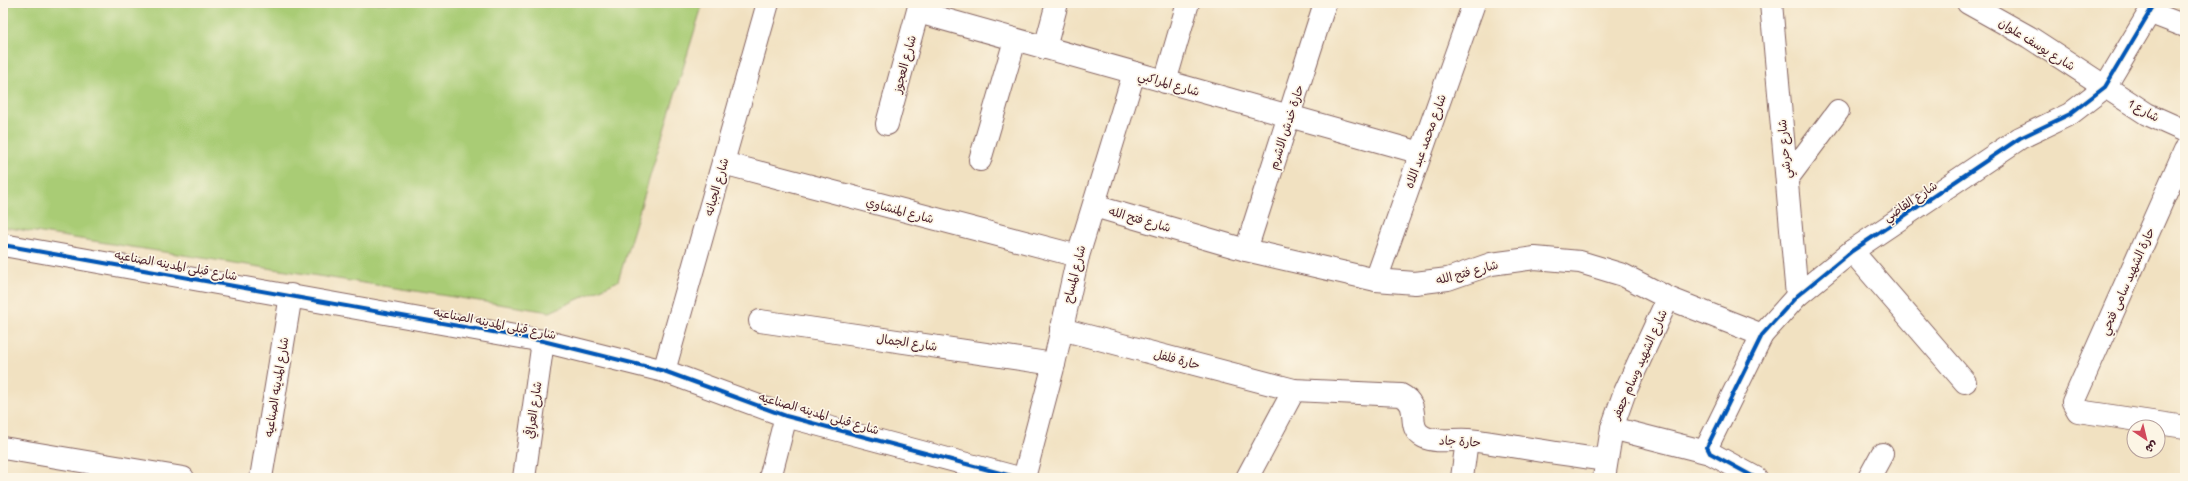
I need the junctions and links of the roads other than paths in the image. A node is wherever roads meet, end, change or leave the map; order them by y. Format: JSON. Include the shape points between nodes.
{"nodes":[{"id":1,"x":768,"y":3,"type":"edge"},
{"id":2,"x":1057,"y":3,"type":"edge"},
{"id":3,"x":1188,"y":3,"type":"edge"},
{"id":4,"x":1326,"y":3,"type":"edge"},
{"id":5,"x":1474,"y":3,"type":"edge"},
{"id":6,"x":1771,"y":3,"type":"edge"},
{"id":7,"x":1968,"y":3,"type":"edge"},
{"id":8,"x":919,"y":8,"type":"edge"},
{"id":9,"x":2153,"y":8,"type":"edge"},
{"id":10,"x":2185,"y":26,"type":"edge"},
{"id":11,"x":1015,"y":40,"type":"junction"},
{"id":12,"x":1044,"y":48,"type":"junction"},
{"id":13,"x":1134,"y":73,"type":"junction"},
{"id":14,"x":1165,"y":82,"type":"junction"},
{"id":15,"x":2105,"y":87,"type":"junction"},
{"id":16,"x":1838,"y":111,"type":"dead end"},
{"id":17,"x":1289,"y":117,"type":"junction"},
{"id":18,"x":888,"y":124,"type":"dead end"},
{"id":19,"x":2185,"y":131,"type":"edge"},
{"id":20,"x":2185,"y":150,"type":"edge"},
{"id":21,"x":1421,"y":153,"type":"junction"},
{"id":22,"x":980,"y":160,"type":"dead end"},
{"id":23,"x":723,"y":163,"type":"junction"},
{"id":24,"x":1787,"y":179,"type":"junction"},
{"id":25,"x":1094,"y":206,"type":"junction"},
{"id":26,"x":3,"y":244,"type":"edge"},
{"id":27,"x":1246,"y":250,"type":"junction"},
{"id":28,"x":1852,"y":251,"type":"junction"},
{"id":29,"x":1078,"y":256,"type":"junction"},
{"id":30,"x":1376,"y":280,"type":"junction"},
{"id":31,"x":291,"y":295,"type":"junction"},
{"id":32,"x":1798,"y":296,"type":"junction"},
{"id":33,"x":1668,"y":298,"type":"junction"},
{"id":34,"x":760,"y":321,"type":"dead end"},
{"id":35,"x":1061,"y":328,"type":"junction"},
{"id":36,"x":1762,"y":335,"type":"junction"},
{"id":37,"x":543,"y":341,"type":"junction"},
{"id":38,"x":1054,"y":364,"type":"junction"},
{"id":39,"x":664,"y":371,"type":"junction"},
{"id":40,"x":1965,"y":382,"type":"dead end"},
{"id":41,"x":1294,"y":390,"type":"junction"},
{"id":42,"x":786,"y":416,"type":"junction"},
{"id":43,"x":2185,"y":427,"type":"edge"},
{"id":44,"x":1612,"y":428,"type":"junction"},
{"id":45,"x":1468,"y":440,"type":"junction"},
{"id":46,"x":3,"y":448,"type":"edge"},
{"id":47,"x":1708,"y":450,"type":"junction"},
{"id":48,"x":1882,"y":454,"type":"dead end"},
{"id":49,"x":1605,"y":469,"type":"edge"},
{"id":50,"x":183,"y":478,"type":"edge"},
{"id":51,"x":261,"y":478,"type":"edge"},
{"id":52,"x":524,"y":478,"type":"edge"},
{"id":53,"x":770,"y":478,"type":"edge"},
{"id":54,"x":1019,"y":478,"type":"edge"},
{"id":55,"x":1024,"y":478,"type":"edge"},
{"id":56,"x":1248,"y":478,"type":"edge"},
{"id":57,"x":1462,"y":478,"type":"edge"},
{"id":58,"x":1756,"y":478,"type":"edge"},
{"id":59,"x":1869,"y":478,"type":"edge"}],
"edges":[{"from":1,"to":23,"type":"street","name":"شارع الجبانه"},
{"from":2,"to":12,"type":"street"},
{"from":3,"to":14,"type":"street"},
{"from":4,"to":17,"type":"street","name":"حارة خدش الاشرم"},
{"from":5,"to":21,"type":"street","name":"شارع محمد عبد اللاه"},
{"from":6,"to":24,"type":"street","name":"شارع حرشي"},
{"from":7,"to":15,"type":"street","name":"شارع يوسف علوان","via":[[2029,37]]},
{"from":8,"to":11,"type":"street","name":"شارع المراكبي"},
{"from":8,"to":18,"type":"street","name":"شارع العجوز"},
{"from":9,"to":10,"type":"street"},
{"from":9,"to":15,"type":"street","name":"شارع القاضي"},
{"from":11,"to":12,"type":"street","name":"شارع المراكبي"},
{"from":11,"to":22,"type":"street"},
{"from":12,"to":13,"type":"street","name":"شارع المراكبي"},
{"from":13,"to":14,"type":"street","name":"شارع المراكبي"},
{"from":13,"to":25,"type":"street","name":"شارع المساح"},
{"from":14,"to":17,"type":"street","name":"شارع المراكبي"},
{"from":15,"to":19,"type":"street","name":"شارع 1","via":[[2147,114]]},
{"from":15,"to":28,"type":"street","name":"شارع القاضي","via":[[2070,114],[2020,138]]},
{"from":16,"to":24,"type":"street"},
{"from":17,"to":21,"type":"street","name":"شارع المراكبي"},
{"from":17,"to":27,"type":"street","name":"حارة خدش الاشرم"},
{"from":20,"to":43,"type":"street","name":"حارة الشهيد سامى فتحي","via":[[2073,402],[2078,411]]},
{"from":21,"to":30,"type":"street","name":"شارع محمد عبد اللاه"},
{"from":23,"to":29,"type":"street","name":"شارع المنشاوي"},
{"from":23,"to":39,"type":"street","name":"شارع الجبانه"},
{"from":24,"to":32,"type":"street","name":"شارع حرشي"},
{"from":25,"to":27,"type":"street","name":"شارع فتح الله"},
{"from":25,"to":29,"type":"street","name":"شارع المساح"},
{"from":26,"to":31,"type":"street","name":"شارع قبلى المدينه الصناعيه"},
{"from":27,"to":30,"type":"street","name":"شارع فتح الله"},
{"from":28,"to":32,"type":"street","name":"شارع القاضي"},
{"from":28,"to":40,"type":"street"},
{"from":29,"to":35,"type":"street","name":"شارع المساح"},
{"from":30,"to":33,"type":"street","name":"شارع فتح الله","via":[[1415,283],[1448,279],[1491,264],[1535,258],[1580,262],[1623,275]]},
{"from":31,"to":37,"type":"street","name":"شارع قبلى المدينه الصناعيه"},
{"from":31,"to":51,"type":"street","name":"شارع المدينه الصناعيه"},
{"from":32,"to":36,"type":"street","name":"شارع القاضي"},
{"from":33,"to":36,"type":"street","name":"شارع فتح الله"},
{"from":33,"to":44,"type":"street","name":"شارع الشهيد وسام جعفر","via":[[1624,394]]},
{"from":34,"to":38,"type":"street","name":"شارع الجمال"},
{"from":35,"to":38,"type":"street","name":"شارع المساح"},
{"from":35,"to":41,"type":"street","name":"حارة فلفل"},
{"from":36,"to":47,"type":"street","name":"شارع القاضي"},
{"from":37,"to":39,"type":"street","name":"شارع قبلى المدينه الصناعيه"},
{"from":37,"to":52,"type":"street","name":"شارع العراقي"},
{"from":38,"to":55,"type":"street","name":"شارع المساح"},
{"from":39,"to":42,"type":"street","name":"شارع قبلى المدينه الصناعيه"},
{"from":41,"to":45,"type":"street","name":"حارة جاد","via":[[1401,395],[1413,406],[1413,424],[1419,434],[1431,439]]},
{"from":41,"to":56,"type":"street"},
{"from":42,"to":53,"type":"street"},
{"from":42,"to":54,"type":"street","name":"شارع قبلى المدينه الصناعيه"},
{"from":44,"to":47,"type":"street"},
{"from":44,"to":49,"type":"street","name":"شارع الشهيد وسام جعفر"},
{"from":45,"to":49,"type":"street","name":"حارة جاد"},
{"from":45,"to":57,"type":"street"},
{"from":46,"to":50,"type":"street"},
{"from":47,"to":58,"type":"street"},
{"from":48,"to":59,"type":"street"}]}
